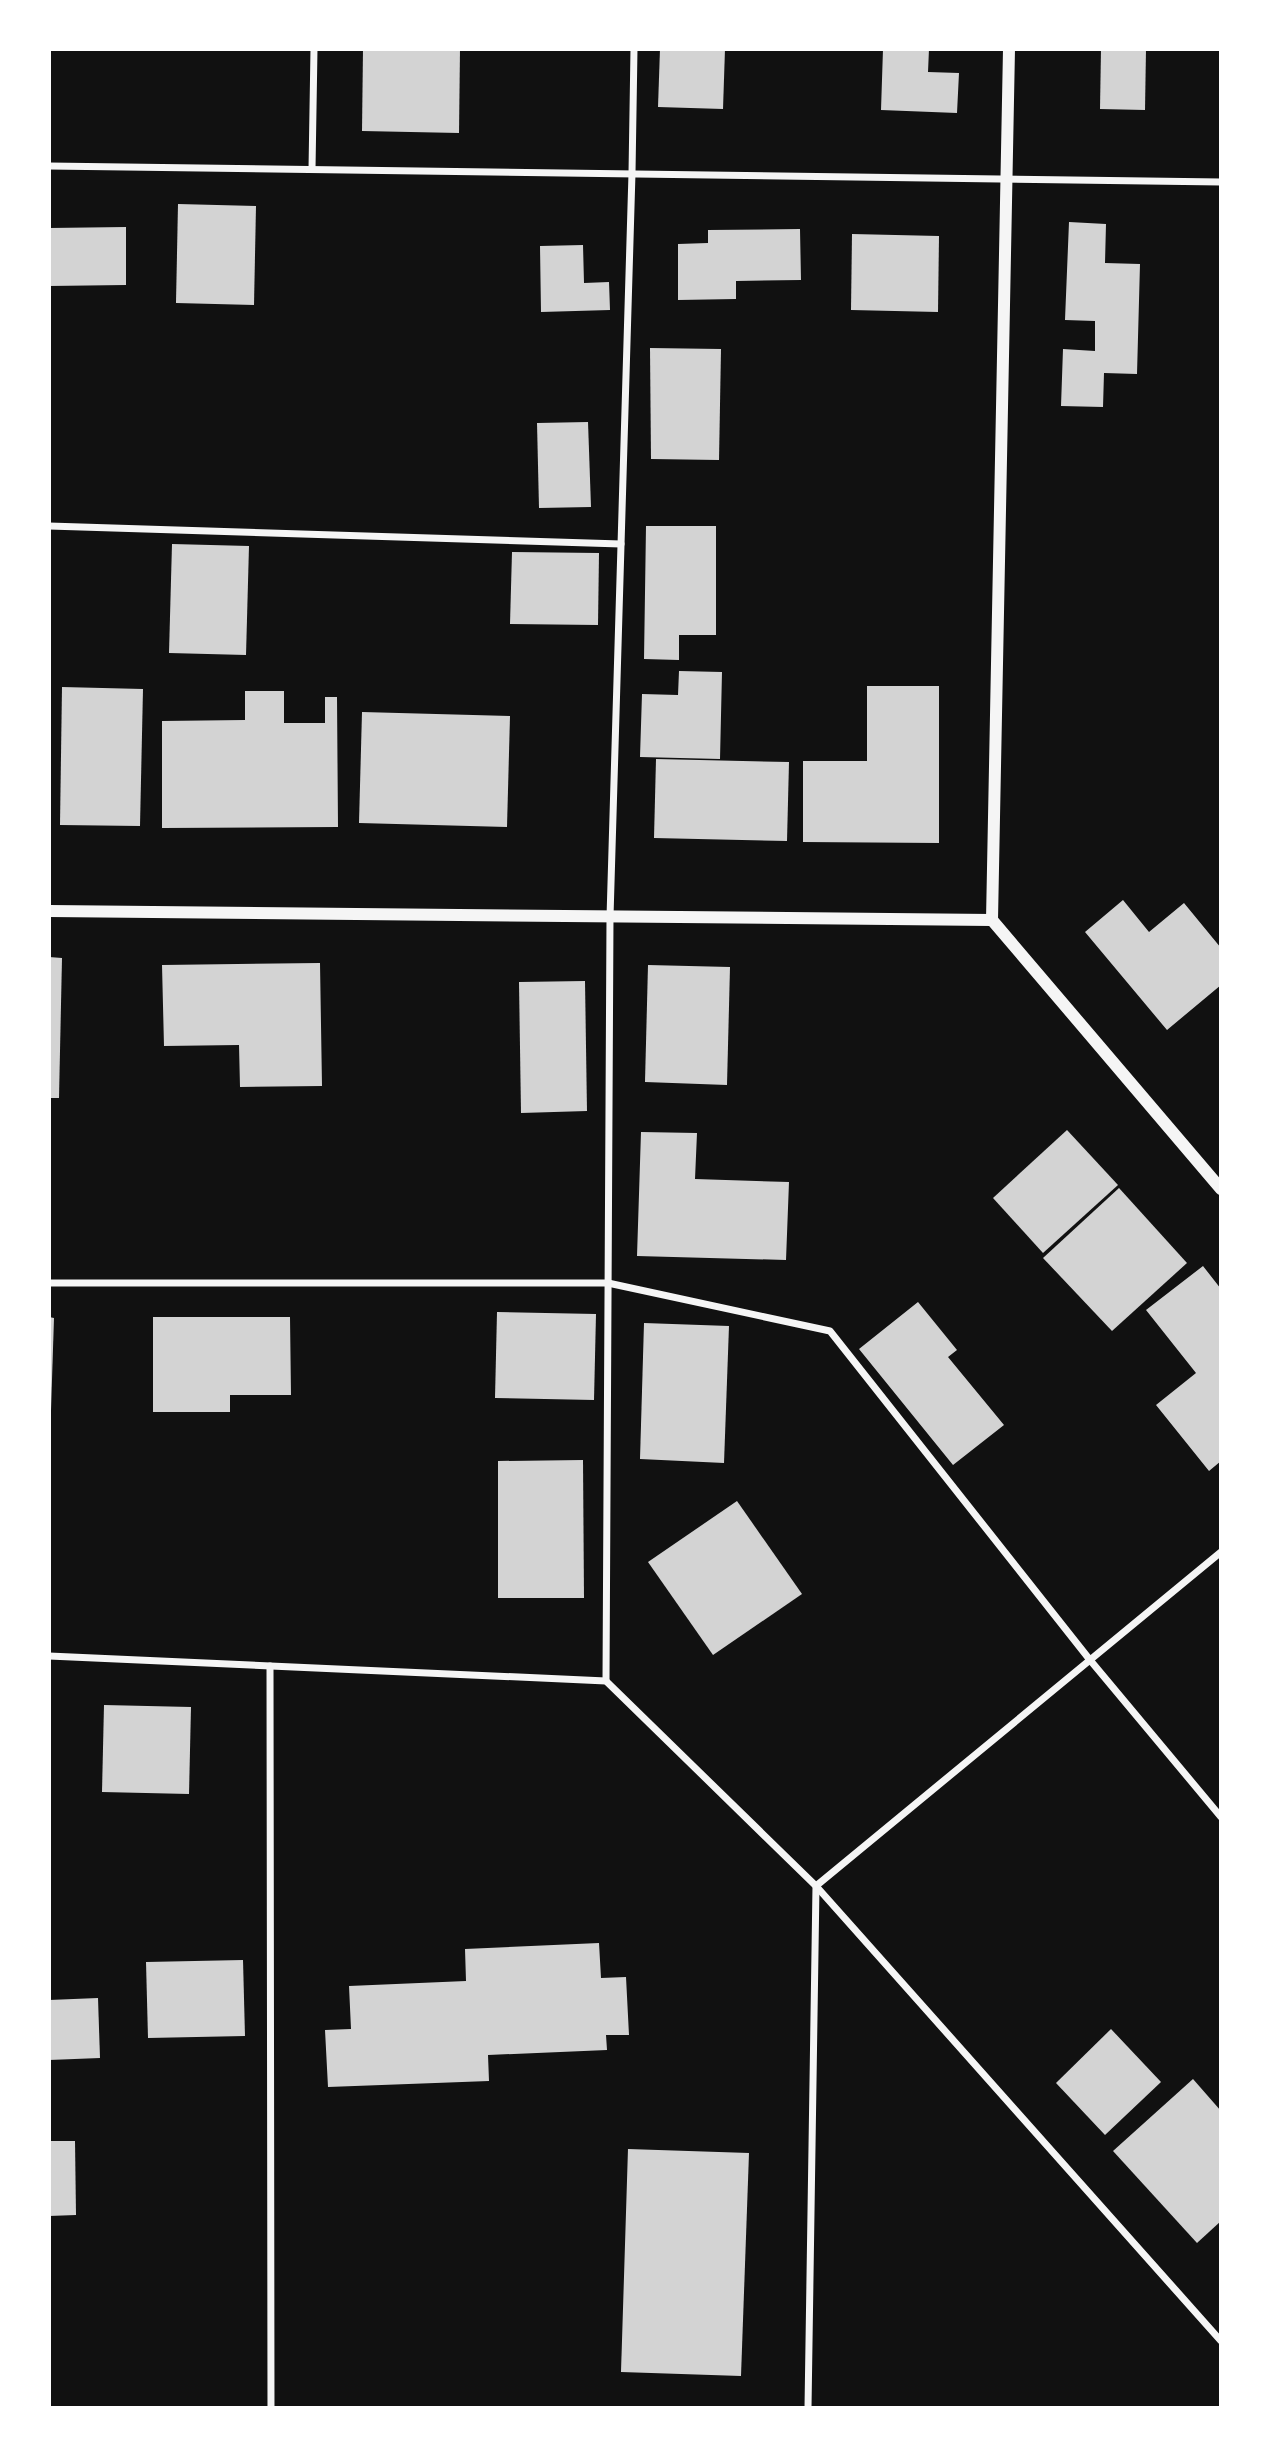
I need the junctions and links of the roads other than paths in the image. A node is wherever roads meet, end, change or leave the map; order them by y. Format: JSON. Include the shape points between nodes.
{"nodes":[{"id":1,"x":314,"y":49,"type":"edge"},
{"id":2,"x":634,"y":49,"type":"edge"},
{"id":3,"x":1009,"y":49,"type":"edge"},
{"id":4,"x":49,"y":166,"type":"edge"},
{"id":5,"x":312,"y":169,"type":"junction"},
{"id":6,"x":632,"y":173,"type":"junction"},
{"id":7,"x":1006,"y":178,"type":"junction"},
{"id":8,"x":1221,"y":183,"type":"edge"},
{"id":9,"x":49,"y":526,"type":"edge"},
{"id":10,"x":621,"y":544,"type":"junction"},
{"id":11,"x":49,"y":911,"type":"edge"},
{"id":12,"x":610,"y":917,"type":"junction"},
{"id":13,"x":992,"y":920,"type":"junction"},
{"id":14,"x":1221,"y":1189,"type":"edge"},
{"id":15,"x":49,"y":1283,"type":"edge"},
{"id":16,"x":608,"y":1283,"type":"junction"},
{"id":17,"x":1221,"y":1552,"type":"edge"},
{"id":18,"x":49,"y":1656,"type":"edge"},
{"id":19,"x":1090,"y":1660,"type":"junction"},
{"id":20,"x":270,"y":1666,"type":"junction"},
{"id":21,"x":606,"y":1681,"type":"junction"},
{"id":22,"x":1221,"y":1817,"type":"edge"},
{"id":23,"x":816,"y":1886,"type":"junction"},
{"id":24,"x":1221,"y":2341,"type":"edge"},
{"id":25,"x":271,"y":2408,"type":"edge"},
{"id":26,"x":808,"y":2408,"type":"edge"}],
"edges":[{"from":1,"to":5,"type":"street"},
{"from":2,"to":6,"type":"street"},
{"from":3,"to":7,"type":"street"},
{"from":4,"to":5,"type":"street"},
{"from":5,"to":6,"type":"street"},
{"from":6,"to":7,"type":"street"},
{"from":6,"to":10,"type":"street"},
{"from":7,"to":8,"type":"street"},
{"from":7,"to":13,"type":"street"},
{"from":9,"to":10,"type":"street"},
{"from":10,"to":12,"type":"street"},
{"from":11,"to":12,"type":"street"},
{"from":12,"to":13,"type":"street"},
{"from":12,"to":16,"type":"street"},
{"from":13,"to":14,"type":"street"},
{"from":15,"to":16,"type":"street"},
{"from":16,"to":19,"type":"street","via":[[830,1332]]},
{"from":16,"to":21,"type":"street"},
{"from":17,"to":19,"type":"street"},
{"from":18,"to":20,"type":"street"},
{"from":19,"to":22,"type":"street"},
{"from":19,"to":23,"type":"street"},
{"from":20,"to":21,"type":"street"},
{"from":20,"to":25,"type":"street"},
{"from":21,"to":23,"type":"street"},
{"from":23,"to":24,"type":"street"},
{"from":23,"to":26,"type":"street"}]}
